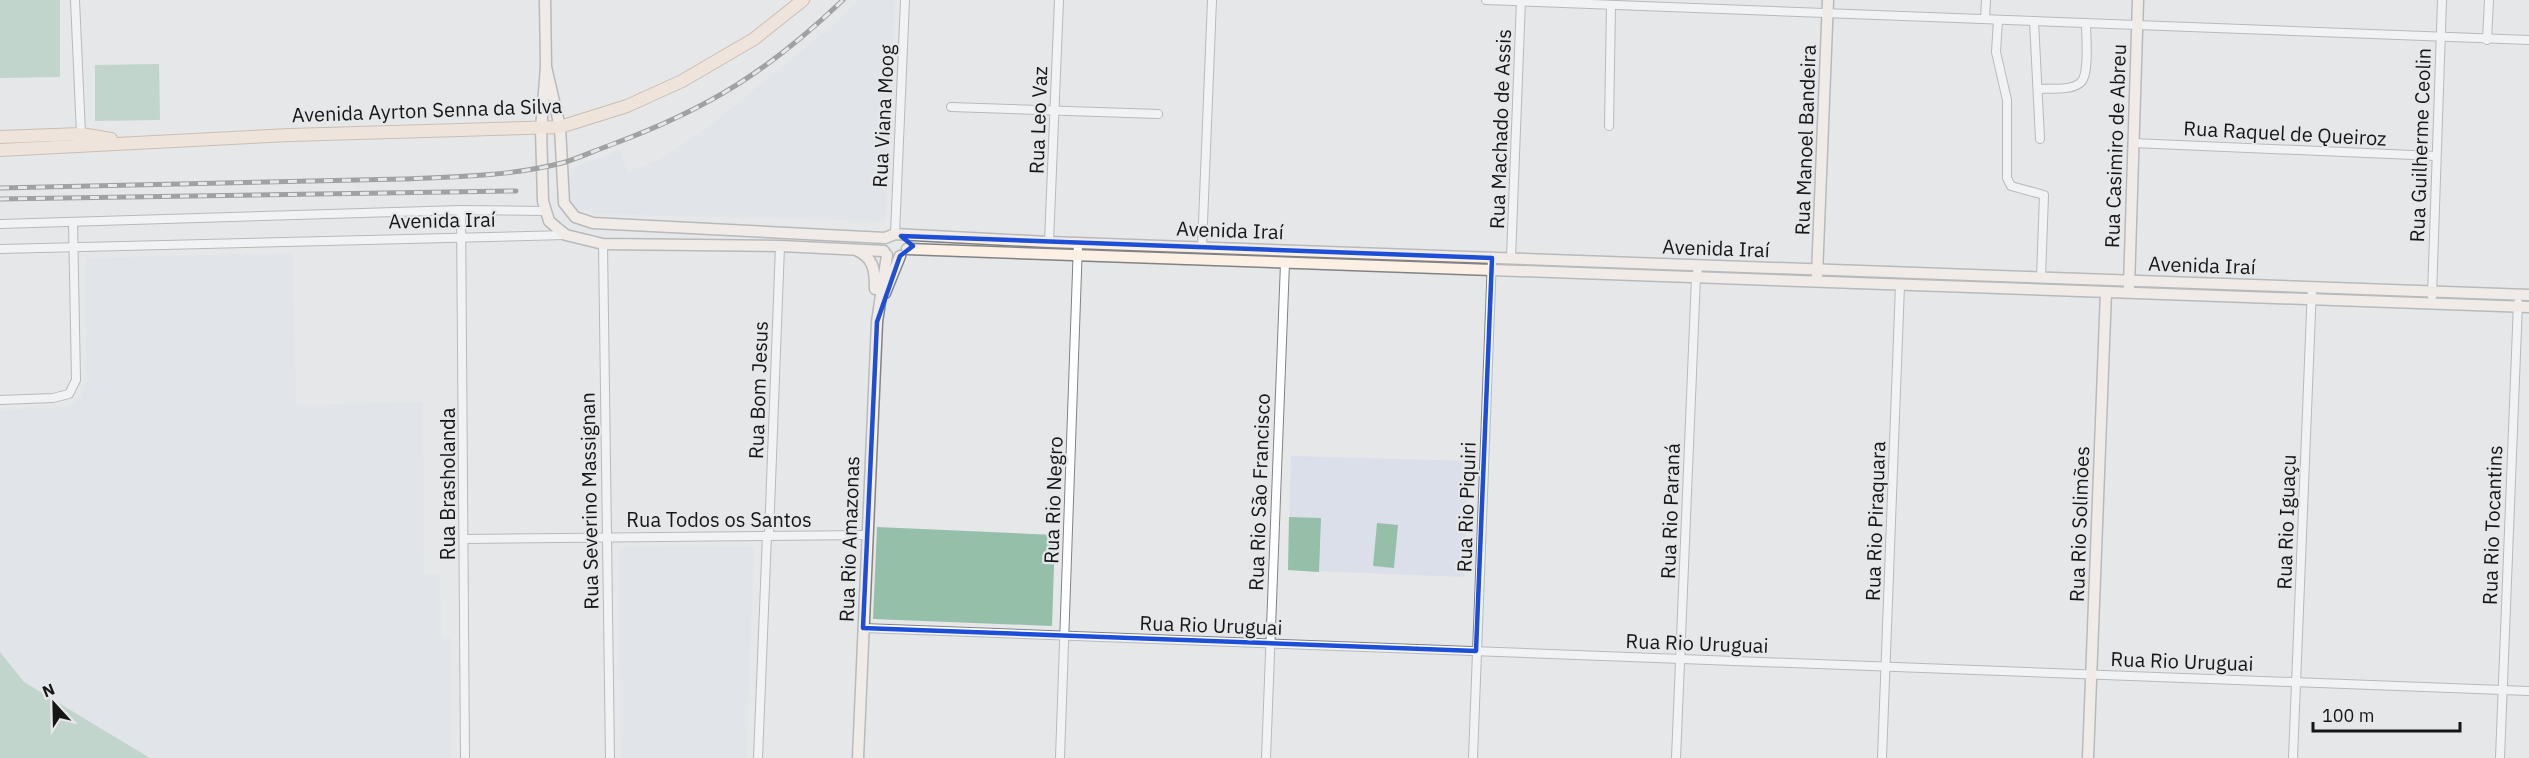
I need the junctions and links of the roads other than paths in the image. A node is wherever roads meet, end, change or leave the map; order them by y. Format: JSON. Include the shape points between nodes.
{"nodes":[{"id":1,"x":75,"y":0,"type":"edge"},
{"id":2,"x":545,"y":0,"type":"edge"},
{"id":3,"x":803,"y":0,"type":"edge"},
{"id":4,"x":905,"y":0,"type":"edge"},
{"id":5,"x":1059,"y":0,"type":"edge"},
{"id":6,"x":1212,"y":0,"type":"edge"},
{"id":7,"x":1486,"y":0,"type":"edge"},
{"id":8,"x":1828,"y":0,"type":"edge"},
{"id":9,"x":1986,"y":0,"type":"edge"},
{"id":10,"x":2138,"y":0,"type":"edge"},
{"id":11,"x":2442,"y":0,"type":"edge"},
{"id":12,"x":2489,"y":0,"type":"edge"},
{"id":13,"x":1521,"y":1,"type":"edge"},
{"id":14,"x":1611,"y":5,"type":"junction"},
{"id":15,"x":1828,"y":13,"type":"junction"},
{"id":16,"x":1985,"y":19,"type":"junction"},
{"id":17,"x":1998,"y":20,"type":"junction"},
{"id":18,"x":2034,"y":21,"type":"junction"},
{"id":19,"x":2086,"y":23,"type":"junction"},
{"id":20,"x":2137,"y":26,"type":"junction"},
{"id":21,"x":2529,"y":34,"type":"edge"},
{"id":22,"x":2440,"y":38,"type":"junction"},
{"id":23,"x":2487,"y":40,"type":"junction"},
{"id":24,"x":2529,"y":40,"type":"edge"},
{"id":25,"x":546,"y":67,"type":"junction"},
{"id":26,"x":2038,"y":89,"type":"junction"},
{"id":27,"x":951,"y":107,"type":"dead end"},
{"id":28,"x":1055,"y":110,"type":"junction"},
{"id":29,"x":1158,"y":114,"type":"dead end"},
{"id":30,"x":1609,"y":126,"type":"dead end"},
{"id":31,"x":560,"y":127,"type":"junction"},
{"id":32,"x":541,"y":129,"type":"junction"},
{"id":33,"x":81,"y":134,"type":"junction"},
{"id":34,"x":0,"y":137,"type":"edge"},
{"id":35,"x":2040,"y":139,"type":"dead end"},
{"id":36,"x":127,"y":142,"type":"junction"},
{"id":37,"x":2133,"y":142,"type":"junction"},
{"id":38,"x":0,"y":150,"type":"edge"},
{"id":39,"x":2436,"y":156,"type":"junction"},
{"id":40,"x":461,"y":210,"type":"junction"},
{"id":41,"x":544,"y":211,"type":"junction"},
{"id":42,"x":73,"y":222,"type":"junction"},
{"id":43,"x":0,"y":224,"type":"edge"},
{"id":44,"x":566,"y":235,"type":"junction"},
{"id":45,"x":894,"y":236,"type":"junction"},
{"id":46,"x":461,"y":237,"type":"junction"},
{"id":47,"x":1049,"y":242,"type":"junction"},
{"id":48,"x":603,"y":243,"type":"junction"},
{"id":49,"x":1078,"y":243,"type":"junction"},
{"id":50,"x":780,"y":246,"type":"junction"},
{"id":51,"x":1202,"y":247,"type":"junction"},
{"id":52,"x":74,"y":248,"type":"junction"},
{"id":53,"x":0,"y":249,"type":"edge"},
{"id":54,"x":856,"y":250,"type":"junction"},
{"id":55,"x":1310,"y":251,"type":"junction"},
{"id":56,"x":885,"y":253,"type":"junction"},
{"id":57,"x":903,"y":253,"type":"junction"},
{"id":58,"x":1077,"y":255,"type":"junction"},
{"id":59,"x":1492,"y":258,"type":"junction"},
{"id":60,"x":1511,"y":258,"type":"junction"},
{"id":61,"x":1285,"y":263,"type":"junction"},
{"id":62,"x":1310,"y":264,"type":"junction"},
{"id":63,"x":1669,"y":264,"type":"junction"},
{"id":64,"x":1699,"y":265,"type":"junction"},
{"id":65,"x":1818,"y":269,"type":"junction"},
{"id":66,"x":1492,"y":270,"type":"junction"},
{"id":67,"x":1850,"y":270,"type":"junction"},
{"id":68,"x":1668,"y":276,"type":"junction"},
{"id":69,"x":2041,"y":277,"type":"junction"},
{"id":70,"x":1696,"y":278,"type":"junction"},
{"id":71,"x":2129,"y":280,"type":"junction"},
{"id":72,"x":1816,"y":282,"type":"junction"},
{"id":73,"x":1849,"y":283,"type":"junction"},
{"id":74,"x":1900,"y":285,"type":"junction"},
{"id":75,"x":2282,"y":286,"type":"junction"},
{"id":76,"x":2312,"y":287,"type":"junction"},
{"id":77,"x":2431,"y":291,"type":"junction"},
{"id":78,"x":2106,"y":292,"type":"junction"},
{"id":79,"x":2128,"y":293,"type":"junction"},
{"id":80,"x":2524,"y":294,"type":"edge"},
{"id":81,"x":2278,"y":298,"type":"junction"},
{"id":82,"x":2312,"y":299,"type":"junction"},
{"id":83,"x":2433,"y":304,"type":"junction"},
{"id":84,"x":2523,"y":307,"type":"edge"},
{"id":85,"x":877,"y":322,"type":"junction"},
{"id":86,"x":0,"y":400,"type":"edge"},
{"id":87,"x":768,"y":535,"type":"junction"},
{"id":88,"x":867,"y":535,"type":"junction"},
{"id":89,"x":606,"y":536,"type":"junction"},
{"id":90,"x":464,"y":539,"type":"junction"},
{"id":91,"x":863,"y":628,"type":"junction"},
{"id":92,"x":1065,"y":636,"type":"junction"},
{"id":93,"x":1270,"y":644,"type":"junction"},
{"id":94,"x":1476,"y":651,"type":"junction"},
{"id":95,"x":1680,"y":658,"type":"junction"},
{"id":96,"x":1886,"y":668,"type":"junction"},
{"id":97,"x":2091,"y":675,"type":"junction"},
{"id":98,"x":2296,"y":682,"type":"junction"},
{"id":99,"x":2502,"y":690,"type":"junction"},
{"id":100,"x":2529,"y":691,"type":"edge"},
{"id":101,"x":465,"y":758,"type":"edge"},
{"id":102,"x":610,"y":758,"type":"edge"},
{"id":103,"x":758,"y":758,"type":"edge"},
{"id":104,"x":858,"y":758,"type":"edge"},
{"id":105,"x":1060,"y":758,"type":"edge"},
{"id":106,"x":1266,"y":758,"type":"edge"},
{"id":107,"x":1473,"y":758,"type":"edge"},
{"id":108,"x":1676,"y":758,"type":"edge"},
{"id":109,"x":1882,"y":758,"type":"edge"},
{"id":110,"x":2088,"y":758,"type":"edge"},
{"id":111,"x":2294,"y":758,"type":"edge"},
{"id":112,"x":2500,"y":758,"type":"edge"}],
"edges":[{"from":1,"to":33,"type":"street"},
{"from":2,"to":25,"type":"main road"},
{"from":3,"to":31,"type":"main road","name":"Avenida Ayrton Senna da Silva","via":[[754,39],[682,81],[627,106]]},
{"from":4,"to":45,"type":"street","name":"Rua Viana Moog"},
{"from":5,"to":28,"type":"street","name":"Rua Leo Vaz"},
{"from":6,"to":51,"type":"street"},
{"from":7,"to":13,"type":"street"},
{"from":8,"to":15,"type":"main road","name":"Rua Manoel Bandeira"},
{"from":9,"to":16,"type":"street"},
{"from":10,"to":20,"type":"main road","name":"Rua Casimiro de Abreu"},
{"from":11,"to":22,"type":"street","name":"Rua Guilherme Ceolin"},
{"from":12,"to":23,"type":"street"},
{"from":13,"to":14,"type":"street"},
{"from":13,"to":60,"type":"street","name":"Rua Machado de Assis"},
{"from":14,"to":15,"type":"street"},
{"from":14,"to":30,"type":"street"},
{"from":15,"to":16,"type":"street"},
{"from":15,"to":65,"type":"main road","name":"Rua Manoel Bandeira"},
{"from":16,"to":17,"type":"street"},
{"from":17,"to":18,"type":"street"},
{"from":17,"to":69,"type":"street","via":[[1996,52],[2007,100],[2007,178],[2011,186],[2044,195]]},
{"from":18,"to":19,"type":"street","via":[[2051,18]]},
{"from":18,"to":26,"type":"street"},
{"from":19,"to":20,"type":"street"},
{"from":19,"to":26,"type":"street","via":[[2086,75],[2080,83]]},
{"from":20,"to":22,"type":"street"},
{"from":20,"to":37,"type":"main road","name":"Rua Casimiro de Abreu"},
{"from":21,"to":24,"type":"street"},
{"from":22,"to":23,"type":"street"},
{"from":22,"to":39,"type":"street","name":"Rua Guilherme Ceolin"},
{"from":23,"to":24,"type":"street"},
{"from":25,"to":31,"type":"main road"},
{"from":25,"to":32,"type":"main road"},
{"from":26,"to":35,"type":"street"},
{"from":27,"to":28,"type":"street"},
{"from":28,"to":29,"type":"street"},
{"from":28,"to":47,"type":"street","name":"Rua Leo Vaz"},
{"from":31,"to":32,"type":"main road","name":"Avenida Ayrton Senna da Silva"},
{"from":31,"to":45,"type":"main road","name":"Avenida Iraí","via":[[564,203],[575,217],[593,223]]},
{"from":32,"to":36,"type":"main road","name":"Avenida Ayrton Senna da Silva"},
{"from":32,"to":41,"type":"main road"},
{"from":33,"to":34,"type":"main road","name":"Avenida Ayrton Senna da Silva"},
{"from":33,"to":36,"type":"main road","name":"Avenida Ayrton Senna da Silva"},
{"from":36,"to":38,"type":"main road","name":"Avenida Ayrton Senna da Silva"},
{"from":37,"to":39,"type":"street","name":"Rua Raquel de Queiroz"},
{"from":37,"to":71,"type":"main road","name":"Rua Casimiro de Abreu"},
{"from":39,"to":77,"type":"street","name":"Rua Guilherme Ceolin"},
{"from":40,"to":41,"type":"street","name":"Avenida Iraí"},
{"from":40,"to":42,"type":"street","name":"Avenida Iraí"},
{"from":40,"to":46,"type":"street","name":"Rua Brasholanda"},
{"from":41,"to":44,"type":"main road","via":[[549,221]]},
{"from":42,"to":43,"type":"street","name":"Avenida Iraí"},
{"from":42,"to":52,"type":"street"},
{"from":44,"to":46,"type":"street","name":"Avenida Iraí"},
{"from":44,"to":48,"type":"main road","name":"Avenida Iraí"},
{"from":45,"to":47,"type":"main road","name":"Avenida Iraí"},
{"from":45,"to":56,"type":"main road","name":"Rua Rio Amazonas"},
{"from":45,"to":57,"type":"main road","via":[[905,239]]},
{"from":46,"to":52,"type":"street","name":"Avenida Iraí"},
{"from":46,"to":90,"type":"street","name":"Rua Brasholanda"},
{"from":47,"to":49,"type":"main road","name":"Avenida Iraí"},
{"from":48,"to":50,"type":"main road","name":"Avenida Iraí"},
{"from":48,"to":89,"type":"street","name":"Rua Severino Massignan"},
{"from":49,"to":51,"type":"main road","name":"Avenida Iraí"},
{"from":49,"to":58,"type":"street","name":"Rua Rio Negro"},
{"from":50,"to":54,"type":"main road","name":"Avenida Iraí"},
{"from":50,"to":87,"type":"street","name":"Rua Bom Jesus"},
{"from":51,"to":55,"type":"main road","name":"Avenida Iraí"},
{"from":52,"to":53,"type":"street","name":"Avenida Iraí"},
{"from":52,"to":86,"type":"street","via":[[76,381],[69,394]]},
{"from":54,"to":56,"type":"main road","name":"Avenida Iraí"},
{"from":54,"to":85,"type":"main road","via":[[872,262],[875,272]]},
{"from":55,"to":59,"type":"main road","name":"Avenida Iraí"},
{"from":55,"to":62,"type":"main road"},
{"from":56,"to":57,"type":"main road","name":"Avenida Iraí"},
{"from":56,"to":85,"type":"main road","name":"Rua Rio Amazonas"},
{"from":57,"to":58,"type":"main road","name":"Avenida Iraí"},
{"from":57,"to":85,"type":"main road","name":"Rua Rio Amazonas","via":[[888,283]]},
{"from":58,"to":61,"type":"main road","name":"Avenida Iraí"},
{"from":58,"to":92,"type":"street","name":"Rua Rio Negro"},
{"from":59,"to":60,"type":"main road","name":"Avenida Iraí"},
{"from":59,"to":66,"type":"street","name":"Rua Rio Piquiri"},
{"from":60,"to":63,"type":"main road","name":"Avenida Iraí"},
{"from":61,"to":62,"type":"main road","name":"Avenida Iraí"},
{"from":61,"to":93,"type":"street","name":"Rua Rio São Francisco"},
{"from":62,"to":66,"type":"main road","name":"Avenida Iraí"},
{"from":63,"to":64,"type":"main road","name":"Avenida Iraí"},
{"from":63,"to":68,"type":"main road"},
{"from":64,"to":65,"type":"main road","name":"Avenida Iraí"},
{"from":64,"to":70,"type":"street","name":"Rua Rio Paraná"},
{"from":65,"to":67,"type":"main road","name":"Avenida Iraí"},
{"from":65,"to":72,"type":"main road","name":"Rua Manoel Bandeira"},
{"from":66,"to":68,"type":"main road","name":"Avenida Iraí"},
{"from":66,"to":94,"type":"street","name":"Rua Rio Piquiri"},
{"from":67,"to":69,"type":"main road","name":"Avenida Iraí"},
{"from":67,"to":73,"type":"main road","via":[[1846,274]]},
{"from":68,"to":70,"type":"main road","name":"Avenida Iraí"},
{"from":69,"to":71,"type":"main road","name":"Avenida Iraí"},
{"from":70,"to":72,"type":"main road","name":"Avenida Iraí"},
{"from":70,"to":95,"type":"street","name":"Rua Rio Paraná"},
{"from":71,"to":75,"type":"main road","name":"Avenida Iraí"},
{"from":71,"to":79,"type":"main road","name":"Rua Casimiro de Abreu"},
{"from":72,"to":73,"type":"main road","name":"Avenida Iraí"},
{"from":73,"to":74,"type":"main road","name":"Avenida Iraí"},
{"from":74,"to":78,"type":"main road","name":"Avenida Iraí"},
{"from":74,"to":96,"type":"street","name":"Rua Rio Piraquara"},
{"from":75,"to":76,"type":"main road","name":"Avenida Iraí"},
{"from":75,"to":81,"type":"main road"},
{"from":76,"to":77,"type":"main road","name":"Avenida Iraí"},
{"from":76,"to":82,"type":"street","name":"Rua Rio Iguaçu"},
{"from":77,"to":80,"type":"main road","name":"Avenida Iraí"},
{"from":77,"to":83,"type":"street","name":"Rua Guilherme Ceolin"},
{"from":78,"to":79,"type":"main road","name":"Avenida Iraí"},
{"from":78,"to":97,"type":"main road","name":"Rua Rio Solimões"},
{"from":79,"to":81,"type":"main road","name":"Avenida Iraí"},
{"from":80,"to":84,"type":"street","name":"Rua Rio Tocantins"},
{"from":81,"to":82,"type":"main road","name":"Avenida Iraí"},
{"from":82,"to":83,"type":"main road","name":"Avenida Iraí"},
{"from":82,"to":98,"type":"street","name":"Rua Rio Iguaçu"},
{"from":83,"to":84,"type":"main road","name":"Avenida Iraí"},
{"from":84,"to":99,"type":"street","name":"Rua Rio Tocantins"},
{"from":85,"to":88,"type":"main road","name":"Rua Rio Amazonas"},
{"from":87,"to":88,"type":"street","name":"Rua Todos os Santos"},
{"from":87,"to":89,"type":"street","name":"Rua Todos os Santos"},
{"from":87,"to":103,"type":"street","name":"Rua Bom Jesus"},
{"from":88,"to":91,"type":"main road","name":"Rua Rio Amazonas"},
{"from":89,"to":90,"type":"street","name":"Rua Todos os Santos"},
{"from":89,"to":102,"type":"street","name":"Rua Severino Massignan"},
{"from":90,"to":101,"type":"street","name":"Rua Brasholanda"},
{"from":91,"to":92,"type":"street","name":"Rua Rio Uruguai"},
{"from":91,"to":104,"type":"main road","name":"Rua Rio Amazonas"},
{"from":92,"to":93,"type":"street","name":"Rua Rio Uruguai"},
{"from":92,"to":105,"type":"street","name":"Rua Rio Negro"},
{"from":93,"to":94,"type":"street","name":"Rua Rio Uruguai"},
{"from":93,"to":106,"type":"street","name":"Rua Rio São Francisco"},
{"from":94,"to":95,"type":"street","name":"Rua Rio Uruguai"},
{"from":94,"to":107,"type":"street","name":"Rua Rio Piquiri"},
{"from":95,"to":96,"type":"street","name":"Rua Rio Uruguai"},
{"from":95,"to":108,"type":"street","name":"Rua Rio Paraná"},
{"from":96,"to":97,"type":"street","name":"Rua Rio Uruguai"},
{"from":96,"to":109,"type":"street","name":"Rua Rio Piraquara"},
{"from":97,"to":98,"type":"street","name":"Rua Rio Uruguai"},
{"from":97,"to":110,"type":"main road","name":"Rua Rio Solimões"},
{"from":98,"to":99,"type":"street","name":"Rua Rio Uruguai"},
{"from":98,"to":111,"type":"street","name":"Rua Rio Iguaçu"},
{"from":99,"to":100,"type":"street","name":"Rua Rio Uruguai"},
{"from":99,"to":112,"type":"street","name":"Rua Rio Tocantins"}]}
